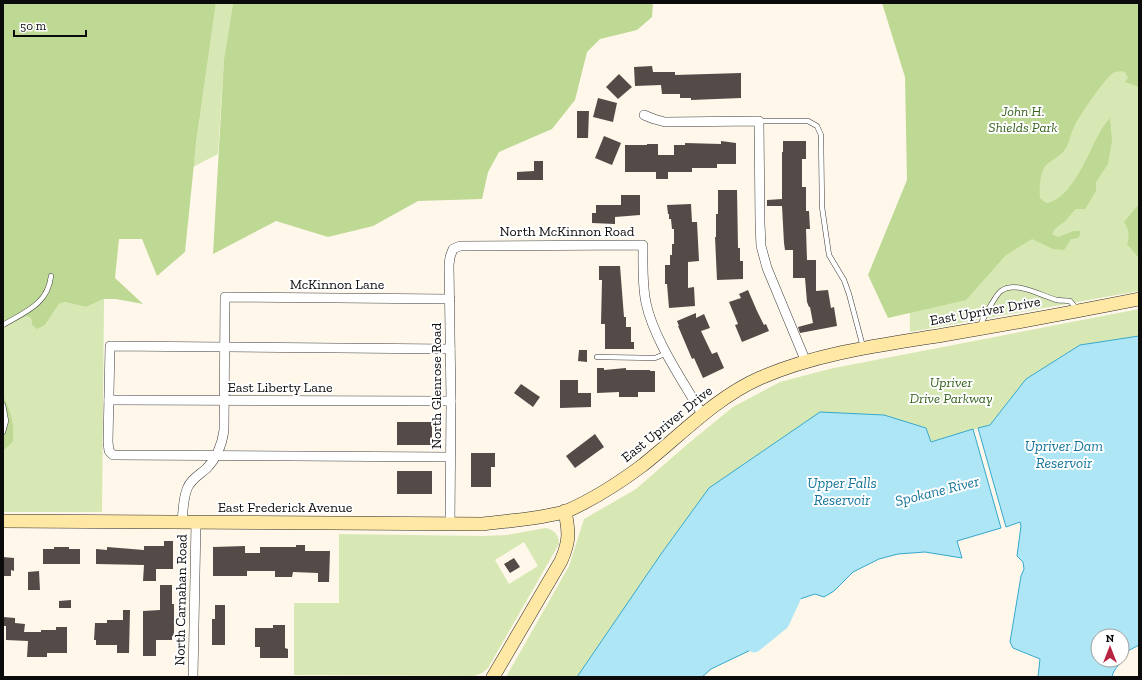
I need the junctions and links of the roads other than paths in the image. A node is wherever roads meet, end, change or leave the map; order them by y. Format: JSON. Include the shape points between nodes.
{"nodes":[{"id":1,"x":644,"y":115,"type":"dead end"},
{"id":2,"x":759,"y":121,"type":"junction"},
{"id":3,"x":453,"y":249,"type":"joint"},
{"id":4,"x":51,"y":276,"type":"dead end"},
{"id":5,"x":450,"y":299,"type":"junction"},
{"id":6,"x":1139,"y":300,"type":"edge"},
{"id":7,"x":1078,"y":311,"type":"junction"},
{"id":8,"x":3,"y":325,"type":"edge"},
{"id":9,"x":978,"y":329,"type":"junction"},
{"id":10,"x":224,"y":347,"type":"junction"},
{"id":11,"x":450,"y":349,"type":"junction"},
{"id":12,"x":863,"y":349,"type":"junction"},
{"id":13,"x":667,"y":353,"type":"junction"},
{"id":14,"x":597,"y":357,"type":"dead end"},
{"id":15,"x":806,"y":362,"type":"junction"},
{"id":16,"x":109,"y":400,"type":"junction"},
{"id":17,"x":224,"y":400,"type":"junction"},
{"id":18,"x":451,"y":401,"type":"junction"},
{"id":19,"x":3,"y":405,"type":"edge"},
{"id":20,"x":702,"y":414,"type":"junction"},
{"id":21,"x":3,"y":432,"type":"edge"},
{"id":22,"x":216,"y":456,"type":"junction"},
{"id":23,"x":450,"y":457,"type":"junction"},
{"id":24,"x":565,"y":511,"type":"junction"},
{"id":25,"x":3,"y":521,"type":"edge"},
{"id":26,"x":182,"y":523,"type":"junction"},
{"id":27,"x":196,"y":523,"type":"junction"},
{"id":28,"x":450,"y":524,"type":"junction"},
{"id":29,"x":193,"y":677,"type":"edge"},
{"id":30,"x":492,"y":677,"type":"edge"}],
"edges":[{"from":1,"to":2,"type":"street","via":[[665,122]]},
{"from":2,"to":12,"type":"lane","via":[[808,121],[818,126],[821,135],[822,207],[829,255],[844,280]]},
{"from":2,"to":15,"type":"street","via":[[762,246],[767,268]]},
{"from":3,"to":5,"type":"street","name":"North Glenrose Road","via":[[449,265]]},
{"from":3,"to":13,"type":"street","name":"North McKinnon Road","via":[[460,246],[643,245],[646,304]]},
{"from":4,"to":8,"type":"lane","via":[[50,285],[36,306]]},
{"from":5,"to":10,"type":"street","name":"McKinnon Lane","via":[[225,297]]},
{"from":5,"to":11,"type":"street","name":"North Glenrose Road"},
{"from":6,"to":7,"type":"main road","name":"East Upriver Drive"},
{"from":7,"to":9,"type":"main road","name":"East Upriver Drive"},
{"from":7,"to":9,"type":"lane","via":[[1070,301],[1010,286],[1000,291]]},
{"from":9,"to":12,"type":"main road","name":"East Upriver Drive"},
{"from":10,"to":11,"type":"street"},
{"from":10,"to":16,"type":"street","via":[[110,346]]},
{"from":10,"to":17,"type":"street"},
{"from":11,"to":18,"type":"street","name":"North Glenrose Road"},
{"from":12,"to":15,"type":"main road","name":"East Upriver Drive"},
{"from":13,"to":14,"type":"lane","via":[[655,358]]},
{"from":13,"to":20,"type":"street","name":"North McKinnon Road"},
{"from":15,"to":20,"type":"main road","name":"East Upriver Drive","via":[[758,379]]},
{"from":16,"to":17,"type":"street","name":"East Liberty Lane"},
{"from":16,"to":22,"type":"street","via":[[109,451],[113,455]]},
{"from":17,"to":18,"type":"street","name":"East Liberty Lane"},
{"from":17,"to":22,"type":"street","via":[[224,430]]},
{"from":18,"to":23,"type":"street","name":"North Glenrose Road"},
{"from":19,"to":21,"type":"lane","via":[[6,421]]},
{"from":20,"to":24,"type":"main road","name":"East Upriver Drive","via":[[644,464],[611,488]]},
{"from":22,"to":23,"type":"street"},
{"from":22,"to":26,"type":"street","via":[[187,488]]},
{"from":23,"to":28,"type":"street","name":"North Glenrose Road"},
{"from":24,"to":28,"type":"main road","name":"East Frederick Avenue","via":[[533,519]]},
{"from":24,"to":30,"type":"main road","via":[[569,533],[564,555]]},
{"from":25,"to":26,"type":"main road","name":"East Frederick Avenue"},
{"from":26,"to":27,"type":"main road","name":"East Frederick Avenue"},
{"from":27,"to":28,"type":"main road","name":"East Frederick Avenue"},
{"from":27,"to":29,"type":"street","name":"North Carnahan Road"}]}
